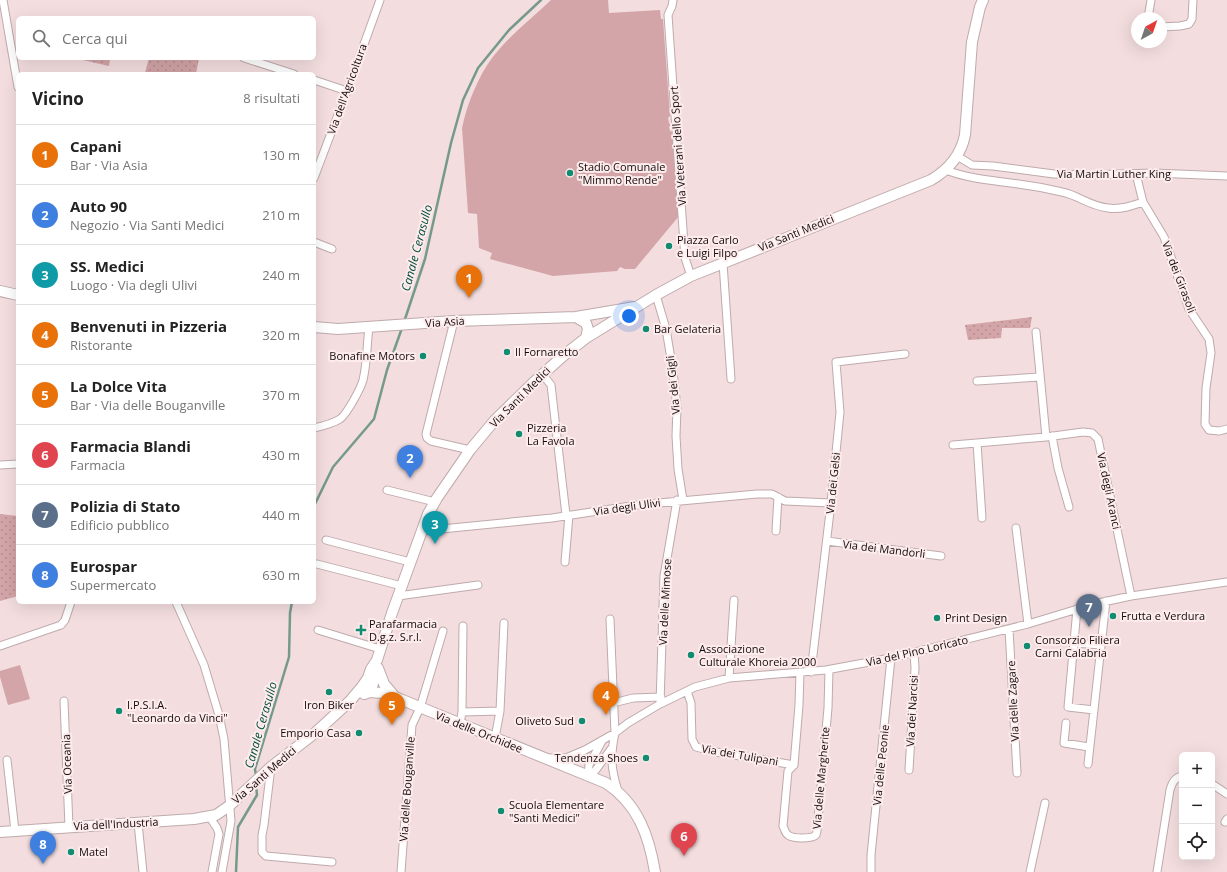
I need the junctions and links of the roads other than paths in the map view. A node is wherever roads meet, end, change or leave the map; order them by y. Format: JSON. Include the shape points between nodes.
{"nodes":[{"id":1,"x":3,"y":0,"type":"edge"},
{"id":2,"x":380,"y":0,"type":"edge"},
{"id":3,"x":673,"y":0,"type":"edge"},
{"id":4,"x":984,"y":0,"type":"edge"},
{"id":5,"x":1151,"y":0,"type":"edge"},
{"id":6,"x":1193,"y":0,"type":"edge"},
{"id":7,"x":1149,"y":12,"type":"edge"},
{"id":8,"x":1167,"y":26,"type":"edge"},
{"id":9,"x":250,"y":60,"type":"edge"},
{"id":10,"x":288,"y":72,"type":"edge"},
{"id":11,"x":16,"y":75,"type":"edge"},
{"id":12,"x":316,"y":81,"type":"edge"},
{"id":13,"x":347,"y":91,"type":"junction"},
{"id":14,"x":957,"y":156,"type":"junction"},
{"id":15,"x":972,"y":165,"type":"junction"},
{"id":16,"x":946,"y":170,"type":"junction"},
{"id":17,"x":316,"y":173,"type":"edge"},
{"id":18,"x":956,"y":174,"type":"junction"},
{"id":19,"x":1136,"y":174,"type":"junction"},
{"id":20,"x":1227,"y":176,"type":"edge"},
{"id":21,"x":1143,"y":202,"type":"junction"},
{"id":22,"x":316,"y":243,"type":"edge"},
{"id":23,"x":332,"y":249,"type":"dead end"},
{"id":24,"x":723,"y":263,"type":"junction"},
{"id":25,"x":691,"y":276,"type":"junction"},
{"id":26,"x":0,"y":291,"type":"edge"},
{"id":27,"x":16,"y":295,"type":"edge"},
{"id":28,"x":656,"y":295,"type":"junction"},
{"id":29,"x":639,"y":306,"type":"junction"},
{"id":30,"x":600,"y":312,"type":"junction"},
{"id":31,"x":576,"y":317,"type":"junction"},
{"id":32,"x":454,"y":321,"type":"junction"},
{"id":33,"x":606,"y":326,"type":"junction"},
{"id":34,"x":316,"y":327,"type":"edge"},
{"id":35,"x":368,"y":327,"type":"junction"},
{"id":36,"x":1036,"y":332,"type":"dead end"},
{"id":37,"x":586,"y":338,"type":"junction"},
{"id":38,"x":905,"y":354,"type":"dead end"},
{"id":39,"x":542,"y":374,"type":"junction"},
{"id":40,"x":1040,"y":377,"type":"junction"},
{"id":41,"x":731,"y":379,"type":"dead end"},
{"id":42,"x":977,"y":381,"type":"dead end"},
{"id":43,"x":316,"y":428,"type":"edge"},
{"id":44,"x":1227,"y":429,"type":"edge"},
{"id":45,"x":1049,"y":437,"type":"junction"},
{"id":46,"x":976,"y":443,"type":"junction"},
{"id":47,"x":953,"y":445,"type":"dead end"},
{"id":48,"x":470,"y":450,"type":"junction"},
{"id":49,"x":16,"y":464,"type":"edge"},
{"id":50,"x":0,"y":465,"type":"edge"},
{"id":51,"x":387,"y":490,"type":"dead end"},
{"id":52,"x":778,"y":497,"type":"junction"},
{"id":53,"x":680,"y":500,"type":"junction"},
{"id":54,"x":435,"y":502,"type":"junction"},
{"id":55,"x":832,"y":503,"type":"junction"},
{"id":56,"x":1069,"y":507,"type":"dead end"},
{"id":57,"x":568,"y":515,"type":"junction"},
{"id":58,"x":982,"y":518,"type":"dead end"},
{"id":59,"x":1016,"y":528,"type":"dead end"},
{"id":60,"x":776,"y":530,"type":"dead end"},
{"id":61,"x":421,"y":531,"type":"junction"},
{"id":62,"x":326,"y":540,"type":"dead end"},
{"id":63,"x":827,"y":541,"type":"junction"},
{"id":64,"x":941,"y":556,"type":"dead end"},
{"id":65,"x":410,"y":562,"type":"junction"},
{"id":66,"x":565,"y":562,"type":"dead end"},
{"id":67,"x":316,"y":564,"type":"dead end"},
{"id":68,"x":1227,"y":582,"type":"edge"},
{"id":69,"x":478,"y":585,"type":"dead end"},
{"id":70,"x":402,"y":586,"type":"junction"},
{"id":71,"x":398,"y":596,"type":"junction"},
{"id":72,"x":1132,"y":596,"type":"junction"},
{"id":73,"x":734,"y":600,"type":"dead end"},
{"id":74,"x":1106,"y":601,"type":"junction"},
{"id":75,"x":70,"y":604,"type":"edge"},
{"id":76,"x":177,"y":604,"type":"edge"},
{"id":77,"x":1077,"y":609,"type":"junction"},
{"id":78,"x":610,"y":619,"type":"dead end"},
{"id":79,"x":504,"y":623,"type":"dead end"},
{"id":80,"x":1028,"y":624,"type":"junction"},
{"id":81,"x":463,"y":626,"type":"dead end"},
{"id":82,"x":1008,"y":629,"type":"junction"},
{"id":83,"x":318,"y":630,"type":"dead end"},
{"id":84,"x":443,"y":631,"type":"dead end"},
{"id":85,"x":1074,"y":643,"type":"junction"},
{"id":86,"x":1101,"y":645,"type":"junction"},
{"id":87,"x":0,"y":646,"type":"edge"},
{"id":88,"x":380,"y":649,"type":"junction"},
{"id":89,"x":914,"y":653,"type":"junction"},
{"id":90,"x":891,"y":658,"type":"junction"},
{"id":91,"x":378,"y":664,"type":"junction"},
{"id":92,"x":829,"y":670,"type":"junction"},
{"id":93,"x":800,"y":672,"type":"junction"},
{"id":94,"x":811,"y":672,"type":"junction"},
{"id":95,"x":368,"y":678,"type":"junction"},
{"id":96,"x":729,"y":678,"type":"junction"},
{"id":97,"x":687,"y":691,"type":"junction"},
{"id":98,"x":370,"y":692,"type":"junction"},
{"id":99,"x":395,"y":697,"type":"junction"},
{"id":100,"x":660,"y":700,"type":"junction"},
{"id":101,"x":64,"y":701,"type":"dead end"},
{"id":102,"x":350,"y":701,"type":"junction"},
{"id":103,"x":613,"y":703,"type":"junction"},
{"id":104,"x":420,"y":708,"type":"junction"},
{"id":105,"x":1094,"y":710,"type":"junction"},
{"id":106,"x":500,"y":711,"type":"junction"},
{"id":107,"x":462,"y":712,"type":"junction"},
{"id":108,"x":1066,"y":723,"type":"dead end"},
{"id":109,"x":460,"y":724,"type":"junction"},
{"id":110,"x":615,"y":733,"type":"junction"},
{"id":111,"x":495,"y":738,"type":"junction"},
{"id":112,"x":602,"y":741,"type":"junction"},
{"id":113,"x":1090,"y":747,"type":"junction"},
{"id":114,"x":612,"y":748,"type":"junction"},
{"id":115,"x":545,"y":758,"type":"junction"},
{"id":116,"x":7,"y":760,"type":"dead end"},
{"id":117,"x":1088,"y":764,"type":"dead end"},
{"id":118,"x":794,"y":765,"type":"junction"},
{"id":119,"x":271,"y":767,"type":"junction"},
{"id":120,"x":909,"y":770,"type":"dead end"},
{"id":121,"x":1017,"y":773,"type":"dead end"},
{"id":122,"x":588,"y":775,"type":"junction"},
{"id":123,"x":1179,"y":777,"type":"edge"},
{"id":124,"x":1215,"y":786,"type":"edge"},
{"id":125,"x":618,"y":791,"type":"junction"},
{"id":126,"x":1227,"y":794,"type":"edge"},
{"id":127,"x":1045,"y":803,"type":"dead end"},
{"id":128,"x":229,"y":806,"type":"junction"},
{"id":129,"x":209,"y":816,"type":"junction"},
{"id":130,"x":138,"y":823,"type":"junction"},
{"id":131,"x":69,"y":827,"type":"junction"},
{"id":132,"x":15,"y":831,"type":"junction"},
{"id":133,"x":0,"y":832,"type":"edge"},
{"id":134,"x":332,"y":862,"type":"dead end"},
{"id":135,"x":143,"y":872,"type":"edge"},
{"id":136,"x":212,"y":872,"type":"edge"},
{"id":137,"x":222,"y":872,"type":"edge"},
{"id":138,"x":402,"y":872,"type":"edge"},
{"id":139,"x":655,"y":872,"type":"edge"},
{"id":140,"x":871,"y":872,"type":"edge"},
{"id":141,"x":1030,"y":872,"type":"edge"},
{"id":142,"x":1157,"y":872,"type":"edge"}],
"edges":[{"from":1,"to":11,"type":"street"},
{"from":2,"to":13,"type":"street","name":"Via dell'Agricoltura"},
{"from":3,"to":25,"type":"street","name":"Via Veterani dello Sport","via":[[668,14],[685,258]]},
{"from":4,"to":14,"type":"street","name":"Via Santi Medici","via":[[972,42],[965,135]]},
{"from":5,"to":7,"type":"street"},
{"from":6,"to":8,"type":"street","via":[[1192,19],[1189,24]]},
{"from":9,"to":10,"type":"street"},
{"from":12,"to":13,"type":"street"},
{"from":13,"to":17,"type":"street","name":"Via dell'Agricoltura"},
{"from":14,"to":15,"type":"street","name":"Via Martin Luther King"},
{"from":14,"to":16,"type":"street","name":"Via Santi Medici"},
{"from":15,"to":18,"type":"street"},
{"from":15,"to":19,"type":"street","name":"Via Martin Luther King","via":[[1054,174]]},
{"from":16,"to":18,"type":"street","name":"Via Martin Luther King"},
{"from":16,"to":24,"type":"street","name":"Via Santi Medici","via":[[931,180]]},
{"from":18,"to":21,"type":"street","name":"Via Martin Luther King","via":[[1065,192],[1092,205],[1109,209]]},
{"from":19,"to":20,"type":"street","name":"Via Martin Luther King"},
{"from":19,"to":21,"type":"street"},
{"from":21,"to":44,"type":"street","name":"Via dei Girasoli","via":[[1164,237],[1189,309],[1208,339],[1211,353],[1206,388],[1205,424],[1209,430]]},
{"from":22,"to":23,"type":"street"},
{"from":24,"to":25,"type":"street","name":"Via Santi Medici"},
{"from":24,"to":41,"type":"street"},
{"from":25,"to":28,"type":"street","name":"Via Santi Medici"},
{"from":26,"to":27,"type":"street"},
{"from":28,"to":29,"type":"street","name":"Via Santi Medici"},
{"from":28,"to":53,"type":"street","name":"Via dei Gigli","via":[[666,329],[673,370]]},
{"from":29,"to":30,"type":"street","name":"Via Asia"},
{"from":29,"to":33,"type":"street","name":"Via Santi Medici"},
{"from":30,"to":31,"type":"street","name":"Via Asia"},
{"from":30,"to":33,"type":"street","via":[[607,320]]},
{"from":31,"to":32,"type":"street","name":"Via Asia"},
{"from":31,"to":33,"type":"street","name":"Via Asia","via":[[595,320]]},
{"from":31,"to":37,"type":"street","via":[[586,323]]},
{"from":32,"to":35,"type":"street","name":"Via Asia"},
{"from":32,"to":48,"type":"street","via":[[426,434],[430,441]]},
{"from":33,"to":37,"type":"street","name":"Via Santi Medici"},
{"from":34,"to":35,"type":"street","name":"Via Asia"},
{"from":35,"to":43,"type":"street","via":[[363,380],[351,404],[339,420]]},
{"from":36,"to":40,"type":"street"},
{"from":37,"to":39,"type":"street","name":"Via Santi Medici"},
{"from":38,"to":55,"type":"street","name":"Via dei Gelsi","via":[[836,362],[840,412]]},
{"from":39,"to":48,"type":"street","name":"Via Santi Medici","via":[[495,420]]},
{"from":39,"to":57,"type":"street","via":[[551,385]]},
{"from":40,"to":42,"type":"street"},
{"from":40,"to":45,"type":"street"},
{"from":45,"to":46,"type":"street"},
{"from":45,"to":56,"type":"street"},
{"from":45,"to":72,"type":"street","name":"Via degli Aranci","via":[[1083,432],[1092,433],[1098,439]]},
{"from":46,"to":47,"type":"street"},
{"from":46,"to":58,"type":"street"},
{"from":48,"to":54,"type":"street","name":"Via Santi Medici"},
{"from":49,"to":50,"type":"street"},
{"from":51,"to":54,"type":"street"},
{"from":52,"to":53,"type":"street","name":"Via degli Ulivi","via":[[772,494],[757,494]]},
{"from":52,"to":55,"type":"street","name":"Via degli Ulivi","via":[[785,500]]},
{"from":52,"to":60,"type":"street"},
{"from":53,"to":57,"type":"street","name":"Via degli Ulivi"},
{"from":53,"to":100,"type":"street","name":"Via delle Mimose","via":[[664,576]]},
{"from":54,"to":61,"type":"street","name":"Via Santi Medici"},
{"from":55,"to":63,"type":"street","name":"Via dei Gelsi"},
{"from":57,"to":61,"type":"street","name":"Via degli Ulivi"},
{"from":57,"to":66,"type":"street"},
{"from":59,"to":80,"type":"street"},
{"from":61,"to":65,"type":"street","name":"Via Santi Medici"},
{"from":62,"to":65,"type":"street"},
{"from":63,"to":64,"type":"street","name":"Via dei Mandorli"},
{"from":63,"to":94,"type":"street","name":"Via dei Gelsi"},
{"from":65,"to":70,"type":"street","name":"Via Santi Medici"},
{"from":67,"to":70,"type":"street"},
{"from":68,"to":72,"type":"street","name":"Via del Pino Loricato"},
{"from":69,"to":71,"type":"street"},
{"from":70,"to":71,"type":"street","name":"Via Santi Medici"},
{"from":71,"to":88,"type":"street","name":"Via Santi Medici"},
{"from":72,"to":74,"type":"street","name":"Via del Pino Loricato"},
{"from":73,"to":96,"type":"street"},
{"from":74,"to":77,"type":"street","name":"Via del Pino Loricato"},
{"from":74,"to":86,"type":"street"},
{"from":75,"to":87,"type":"street","via":[[61,625]]},
{"from":76,"to":128,"type":"street","via":[[204,665],[219,715],[224,739]]},
{"from":77,"to":80,"type":"street","name":"Via del Pino Loricato"},
{"from":77,"to":85,"type":"street"},
{"from":78,"to":103,"type":"street"},
{"from":79,"to":106,"type":"street"},
{"from":80,"to":82,"type":"street","name":"Via del Pino Loricato"},
{"from":81,"to":107,"type":"street"},
{"from":82,"to":89,"type":"street","name":"Via del Pino Loricato"},
{"from":82,"to":121,"type":"street","name":"Via delle Zagare"},
{"from":83,"to":88,"type":"street"},
{"from":84,"to":104,"type":"street","name":"Via delle Bouganville"},
{"from":85,"to":86,"type":"street"},
{"from":85,"to":105,"type":"street","via":[[1068,707]]},
{"from":86,"to":105,"type":"street"},
{"from":88,"to":91,"type":"street","name":"Via Santi Medici"},
{"from":89,"to":90,"type":"street","name":"Via del Pino Loricato"},
{"from":89,"to":120,"type":"street","name":"Via dei Narcisi"},
{"from":90,"to":92,"type":"street","name":"Via del Pino Loricato"},
{"from":90,"to":140,"type":"street","name":"Via delle Peonie"},
{"from":91,"to":95,"type":"street","name":"Via Santi Medici","via":[[371,669]]},
{"from":91,"to":98,"type":"street","name":"Via Santi Medici"},
{"from":91,"to":99,"type":"street","via":[[384,684]]},
{"from":92,"to":94,"type":"street","name":"Via del Pino Loricato"},
{"from":92,"to":118,"type":"street","name":"Via delle Margherite","via":[[817,831],[813,837],[790,837],[785,832],[788,771]]},
{"from":93,"to":94,"type":"street","name":"Via del Pino Loricato"},
{"from":93,"to":96,"type":"street","name":"Via del Pino Loricato"},
{"from":93,"to":118,"type":"street","name":"Via delle Margherite"},
{"from":95,"to":98,"type":"street"},
{"from":95,"to":102,"type":"street","name":"Via Santi Medici"},
{"from":96,"to":97,"type":"street","name":"Via del Pino Loricato"},
{"from":97,"to":100,"type":"street","name":"Via del Pino Loricato"},
{"from":97,"to":118,"type":"street","name":"Via dei Tulipani","via":[[691,703],[692,739],[696,747]]},
{"from":98,"to":99,"type":"street","name":"Via delle Orchidee"},
{"from":98,"to":102,"type":"street","name":"Via Santi Medici"},
{"from":99,"to":104,"type":"street","name":"Via delle Orchidee"},
{"from":100,"to":103,"type":"street","via":[[632,698]]},
{"from":100,"to":110,"type":"street","name":"Via del Pino Loricato"},
{"from":101,"to":131,"type":"street","name":"Via Oceania"},
{"from":102,"to":119,"type":"street","name":"Via Santi Medici","via":[[316,733]]},
{"from":103,"to":110,"type":"street"},
{"from":104,"to":109,"type":"street","name":"Via delle Orchidee"},
{"from":104,"to":138,"type":"street","name":"Via delle Bouganville","via":[[412,725]]},
{"from":105,"to":113,"type":"street"},
{"from":106,"to":107,"type":"street"},
{"from":106,"to":111,"type":"street"},
{"from":107,"to":109,"type":"street"},
{"from":108,"to":113,"type":"street","via":[[1064,743]]},
{"from":109,"to":111,"type":"street","name":"Via delle Orchidee"},
{"from":110,"to":112,"type":"street","name":"Via del Pino Loricato"},
{"from":110,"to":114,"type":"street"},
{"from":111,"to":115,"type":"street","name":"Via delle Orchidee"},
{"from":112,"to":115,"type":"street","name":"Via del Pino Loricato","via":[[566,758]]},
{"from":112,"to":122,"type":"street","name":"Via del Pino Loricato","via":[[589,765]]},
{"from":113,"to":117,"type":"street"},
{"from":114,"to":122,"type":"street","via":[[595,771]]},
{"from":114,"to":125,"type":"street","via":[[611,764]]},
{"from":115,"to":122,"type":"street","name":"Via delle Orchidee"},
{"from":116,"to":132,"type":"street"},
{"from":119,"to":128,"type":"street","name":"Via Santi Medici"},
{"from":119,"to":134,"type":"street","via":[[262,852],[266,856]]},
{"from":122,"to":125,"type":"street","name":"Via delle Orchidee"},
{"from":123,"to":142,"type":"street","via":[[1173,782],[1170,790]]},
{"from":124,"to":126,"type":"street"},
{"from":125,"to":139,"type":"street","via":[[644,827]]},
{"from":127,"to":141,"type":"street"},
{"from":128,"to":129,"type":"street","name":"Via dell'Industria","via":[[216,815]]},
{"from":128,"to":137,"type":"street","name":"Via Santi Medici","via":[[231,821]]},
{"from":129,"to":130,"type":"street","name":"Via dell'Industria"},
{"from":129,"to":136,"type":"street","via":[[218,834]]},
{"from":130,"to":131,"type":"street","name":"Via dell'Industria"},
{"from":130,"to":135,"type":"street"},
{"from":131,"to":132,"type":"street","name":"Via dell'Industria"},
{"from":132,"to":133,"type":"street","name":"Via dell'Industria"}]}
